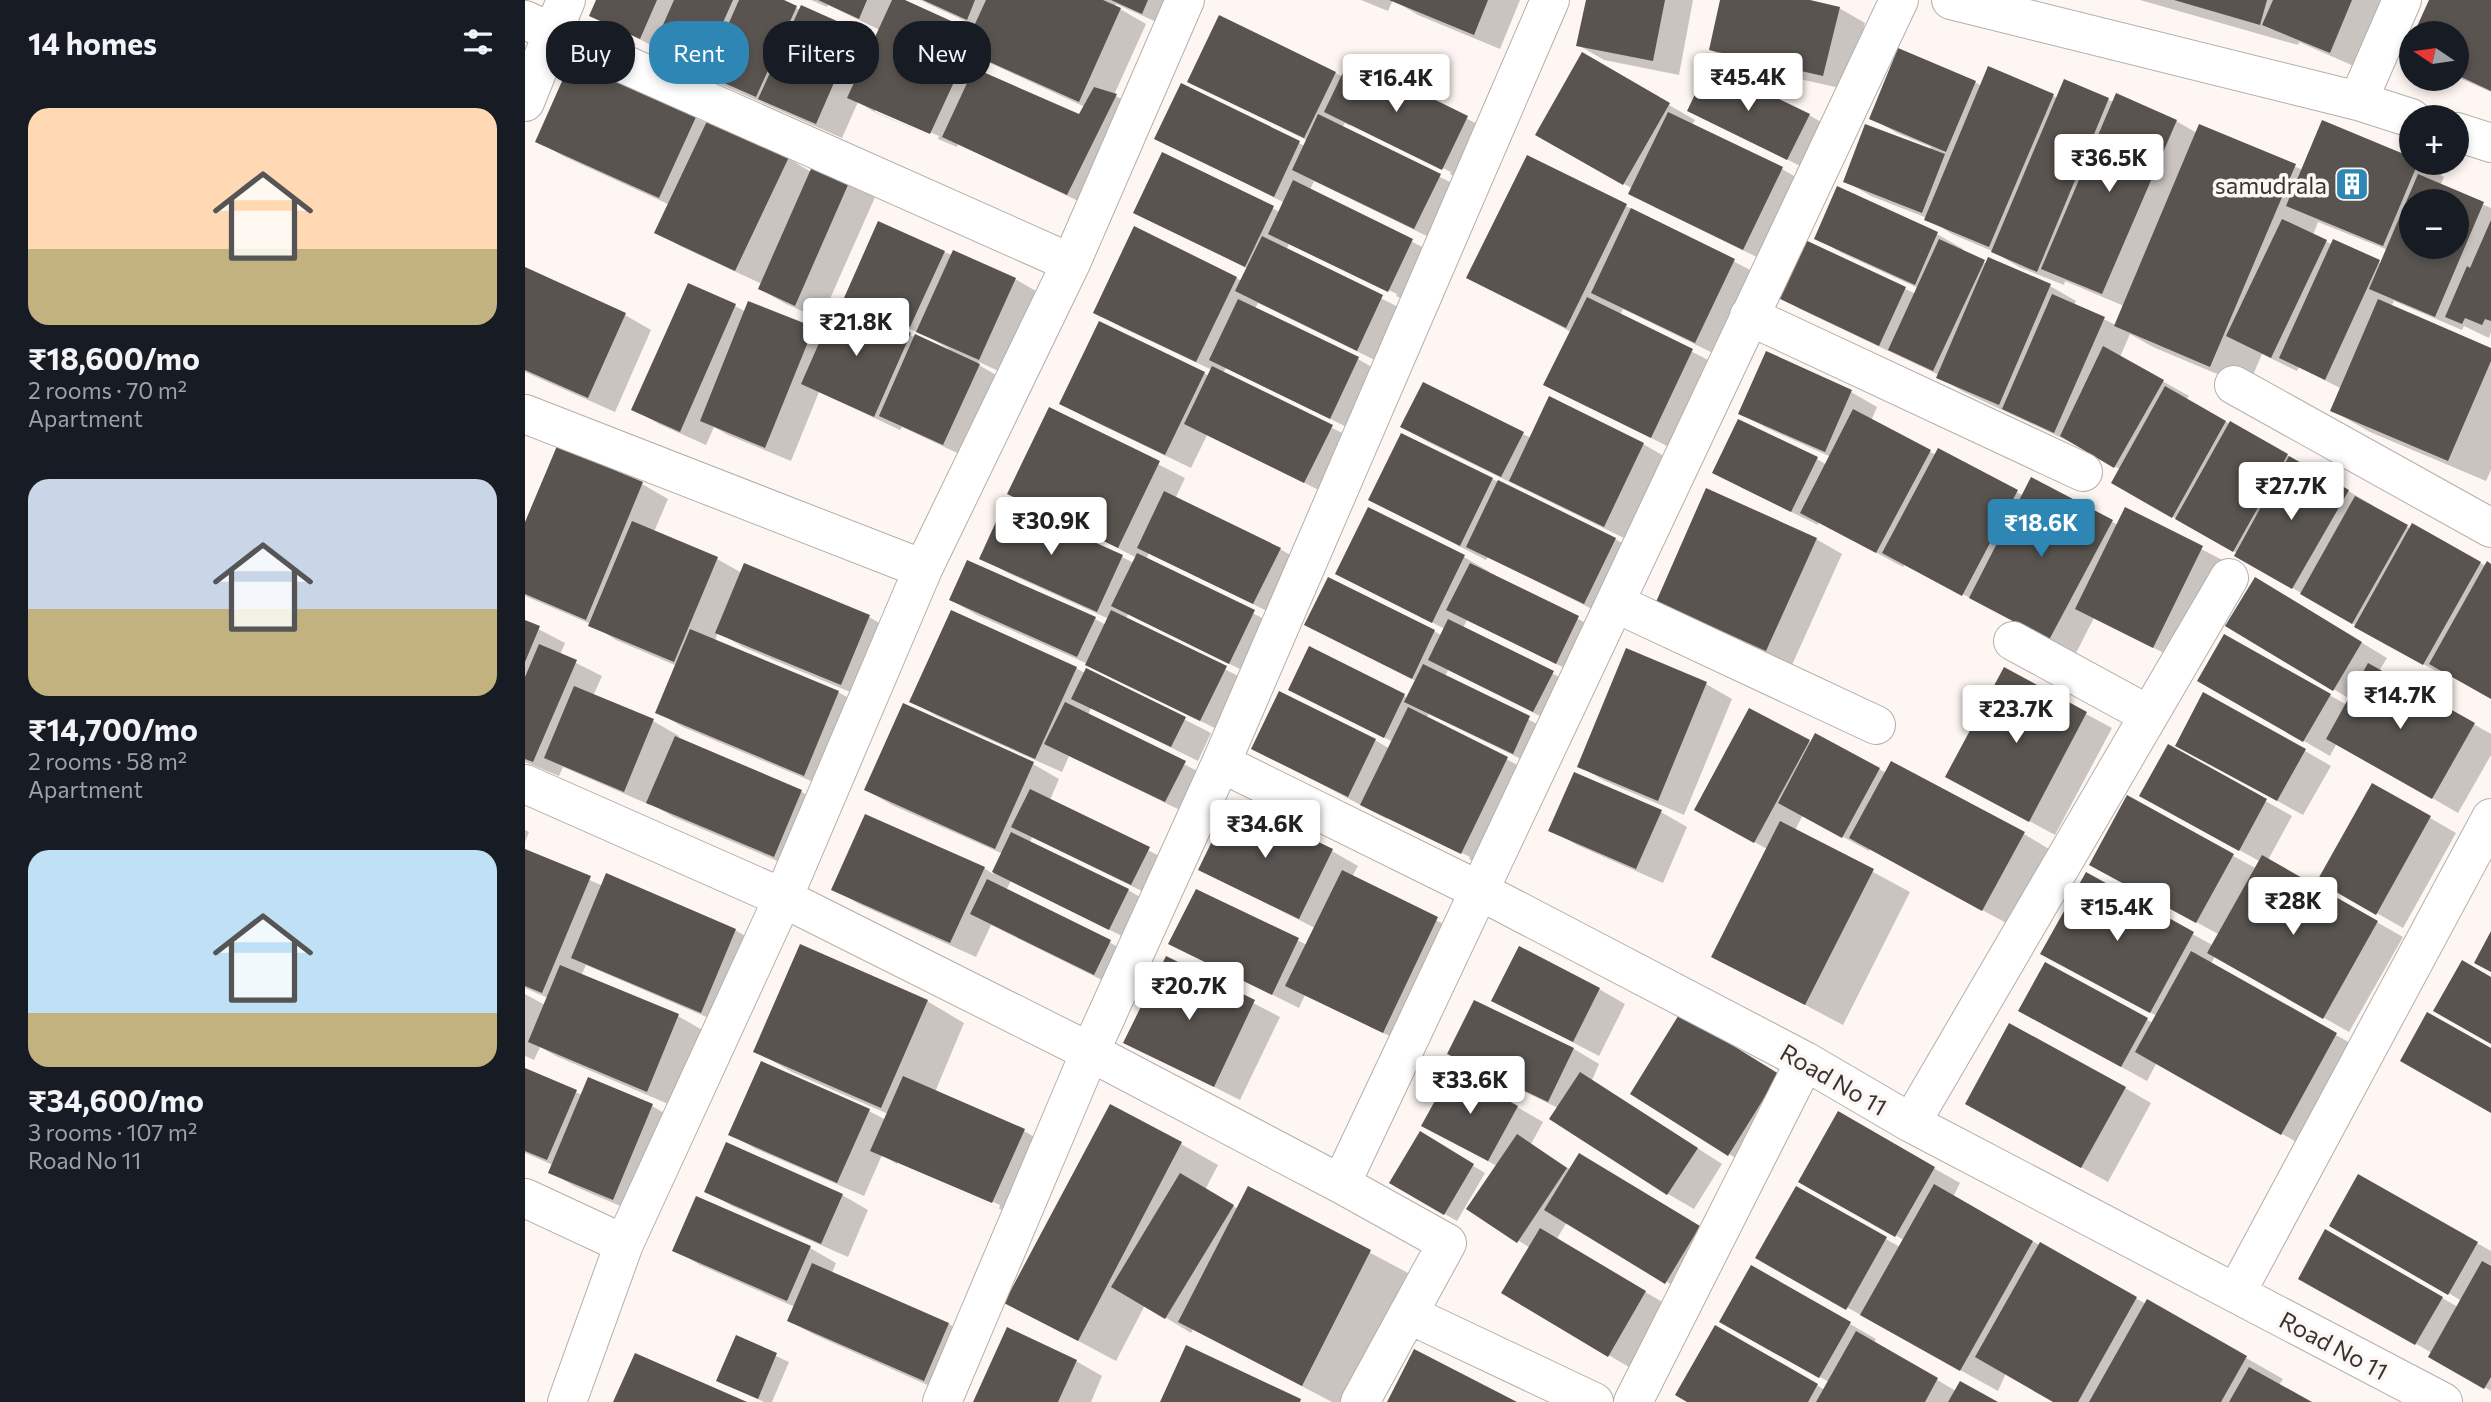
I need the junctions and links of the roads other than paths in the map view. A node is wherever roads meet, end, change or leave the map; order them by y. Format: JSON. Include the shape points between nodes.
{"nodes":[{"id":1,"x":1185,"y":0,"type":"edge"},
{"id":2,"x":1551,"y":0,"type":"edge"},
{"id":3,"x":1899,"y":0,"type":"edge"},
{"id":4,"x":1951,"y":0,"type":"edge"},
{"id":5,"x":2402,"y":0,"type":"edge"},
{"id":6,"x":548,"y":18,"type":"edge"},
{"id":7,"x":2358,"y":101,"type":"junction"},
{"id":8,"x":525,"y":102,"type":"edge"},
{"id":9,"x":2399,"y":114,"type":"edge"},
{"id":10,"x":2469,"y":136,"type":"edge"},
{"id":11,"x":2491,"y":143,"type":"edge"},
{"id":12,"x":1070,"y":263,"type":"junction"},
{"id":13,"x":1749,"y":316,"type":"junction"},
{"id":14,"x":2234,"y":385,"type":"dead end"},
{"id":15,"x":525,"y":414,"type":"edge"},
{"id":16,"x":2083,"y":472,"type":"dead end"},
{"id":17,"x":2491,"y":528,"type":"edge"},
{"id":18,"x":923,"y":569,"type":"junction"},
{"id":19,"x":2229,"y":578,"type":"dead end"},
{"id":20,"x":1615,"y":603,"type":"junction"},
{"id":21,"x":2013,"y":641,"type":"dead end"},
{"id":22,"x":2150,"y":715,"type":"junction"},
{"id":23,"x":1876,"y":725,"type":"dead end"},
{"id":24,"x":1221,"y":763,"type":"junction"},
{"id":25,"x":525,"y":784,"type":"edge"},
{"id":26,"x":2491,"y":818,"type":"edge"},
{"id":27,"x":1478,"y":890,"type":"junction"},
{"id":28,"x":783,"y":898,"type":"junction"},
{"id":29,"x":1090,"y":1052,"type":"junction"},
{"id":30,"x":1805,"y":1061,"type":"junction"},
{"id":31,"x":1911,"y":1123,"type":"junction"},
{"id":32,"x":1341,"y":1184,"type":"junction"},
{"id":33,"x":525,"y":1198,"type":"edge"},
{"id":34,"x":624,"y":1244,"type":"junction"},
{"id":35,"x":2235,"y":1293,"type":"junction"},
{"id":36,"x":1408,"y":1314,"type":"junction"},
{"id":37,"x":567,"y":1402,"type":"edge"},
{"id":38,"x":942,"y":1402,"type":"edge"},
{"id":39,"x":1360,"y":1402,"type":"edge"},
{"id":40,"x":1594,"y":1402,"type":"edge"},
{"id":41,"x":1633,"y":1402,"type":"edge"},
{"id":42,"x":2443,"y":1402,"type":"edge"}],
"edges":[{"from":1,"to":12,"type":"street"},
{"from":2,"to":24,"type":"street"},
{"from":3,"to":13,"type":"street"},
{"from":4,"to":7,"type":"street"},
{"from":5,"to":7,"type":"street"},
{"from":6,"to":8,"type":"street"},
{"from":6,"to":12,"type":"street"},
{"from":7,"to":9,"type":"street"},
{"from":10,"to":11,"type":"street"},
{"from":12,"to":18,"type":"street"},
{"from":13,"to":16,"type":"street"},
{"from":13,"to":20,"type":"street"},
{"from":14,"to":17,"type":"street"},
{"from":15,"to":18,"type":"street"},
{"from":18,"to":28,"type":"street"},
{"from":19,"to":22,"type":"street"},
{"from":20,"to":23,"type":"street"},
{"from":20,"to":27,"type":"street"},
{"from":21,"to":22,"type":"street"},
{"from":22,"to":31,"type":"street"},
{"from":24,"to":27,"type":"street","name":"Road No 11"},
{"from":24,"to":29,"type":"street"},
{"from":25,"to":28,"type":"street"},
{"from":26,"to":35,"type":"street"},
{"from":27,"to":30,"type":"street","name":"Road No 11"},
{"from":27,"to":32,"type":"street"},
{"from":28,"to":29,"type":"street"},
{"from":28,"to":34,"type":"street"},
{"from":29,"to":32,"type":"street"},
{"from":29,"to":38,"type":"street"},
{"from":30,"to":31,"type":"street","name":"Road No 11"},
{"from":30,"to":41,"type":"street"},
{"from":31,"to":35,"type":"street","name":"Road No 11"},
{"from":32,"to":36,"type":"street","via":[[1447,1243]]},
{"from":33,"to":34,"type":"street"},
{"from":34,"to":37,"type":"street"},
{"from":35,"to":42,"type":"street","name":"Road No 11"},
{"from":36,"to":39,"type":"street"},
{"from":36,"to":40,"type":"street"}]}
